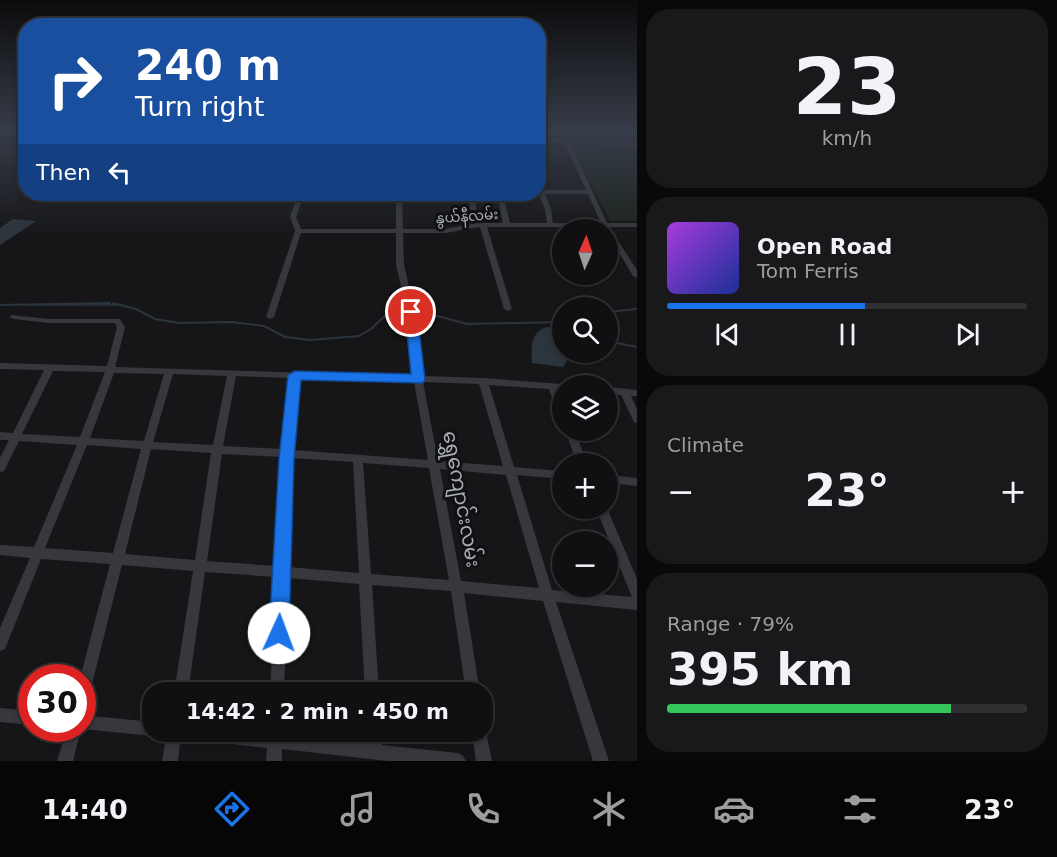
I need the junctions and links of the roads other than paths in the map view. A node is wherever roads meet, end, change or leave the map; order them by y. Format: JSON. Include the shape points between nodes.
{"nodes":[{"id":1,"x":579,"y":167,"type":"edge"},
{"id":2,"x":546,"y":192,"type":"edge"},
{"id":3,"x":591,"y":192,"type":"junction"},
{"id":4,"x":299,"y":201,"type":"edge"},
{"id":5,"x":399,"y":201,"type":"edge"},
{"id":6,"x":472,"y":201,"type":"edge"},
{"id":7,"x":502,"y":201,"type":"edge"},
{"id":8,"x":544,"y":201,"type":"edge"},
{"id":9,"x":602,"y":219,"type":"edge"},
{"id":10,"x":474,"y":225,"type":"junction"},
{"id":11,"x":483,"y":225,"type":"junction"},
{"id":12,"x":507,"y":225,"type":"junction"},
{"id":13,"x":550,"y":225,"type":"joint"},
{"id":14,"x":618,"y":225,"type":"edge"},
{"id":15,"x":637,"y":225,"type":"edge"},
{"id":16,"x":398,"y":230,"type":"junction"},
{"id":17,"x":298,"y":231,"type":"junction"},
{"id":18,"x":618,"y":246,"type":"edge"},
{"id":19,"x":637,"y":276,"type":"edge"},
{"id":20,"x":508,"y":309,"type":"dead end"},
{"id":21,"x":14,"y":317,"type":"dead end"},
{"id":22,"x":270,"y":317,"type":"dead end"},
{"id":23,"x":0,"y":366,"type":"edge"},
{"id":24,"x":50,"y":368,"type":"junction"},
{"id":25,"x":110,"y":370,"type":"junction"},
{"id":26,"x":169,"y":373,"type":"junction"},
{"id":27,"x":232,"y":374,"type":"junction"},
{"id":28,"x":295,"y":375,"type":"junction"},
{"id":29,"x":418,"y":379,"type":"junction"},
{"id":30,"x":483,"y":381,"type":"junction"},
{"id":31,"x":552,"y":387,"type":"edge"},
{"id":32,"x":618,"y":391,"type":"edge"},
{"id":33,"x":624,"y":391,"type":"junction"},
{"id":34,"x":637,"y":393,"type":"edge"},
{"id":35,"x":637,"y":419,"type":"edge"},
{"id":36,"x":0,"y":436,"type":"edge"},
{"id":37,"x":15,"y":436,"type":"junction"},
{"id":38,"x":84,"y":441,"type":"junction"},
{"id":39,"x":147,"y":446,"type":"junction"},
{"id":40,"x":216,"y":450,"type":"junction"},
{"id":41,"x":288,"y":454,"type":"junction"},
{"id":42,"x":358,"y":458,"type":"junction"},
{"id":43,"x":434,"y":464,"type":"junction"},
{"id":44,"x":0,"y":468,"type":"edge"},
{"id":45,"x":510,"y":471,"type":"junction"},
{"id":46,"x":552,"y":474,"type":"edge"},
{"id":47,"x":618,"y":480,"type":"edge"},
{"id":48,"x":637,"y":482,"type":"edge"},
{"id":49,"x":606,"y":519,"type":"edge"},
{"id":50,"x":0,"y":550,"type":"edge"},
{"id":51,"x":37,"y":553,"type":"junction"},
{"id":52,"x":119,"y":560,"type":"junction"},
{"id":53,"x":200,"y":567,"type":"junction"},
{"id":54,"x":281,"y":572,"type":"junction"},
{"id":55,"x":367,"y":579,"type":"junction"},
{"id":56,"x":456,"y":586,"type":"junction"},
{"id":57,"x":637,"y":594,"type":"edge"},
{"id":58,"x":547,"y":595,"type":"junction"},
{"id":59,"x":637,"y":604,"type":"edge"},
{"id":60,"x":0,"y":644,"type":"edge"},
{"id":61,"x":91,"y":664,"type":"edge"},
{"id":62,"x":182,"y":682,"type":"edge"},
{"id":63,"x":277,"y":682,"type":"edge"},
{"id":64,"x":372,"y":682,"type":"edge"},
{"id":65,"x":471,"y":682,"type":"edge"},
{"id":66,"x":0,"y":715,"type":"edge"},
{"id":67,"x":18,"y":716,"type":"edge"},
{"id":68,"x":96,"y":723,"type":"edge"},
{"id":69,"x":142,"y":728,"type":"edge"},
{"id":70,"x":70,"y":742,"type":"edge"},
{"id":71,"x":173,"y":742,"type":"edge"},
{"id":72,"x":275,"y":742,"type":"edge"},
{"id":73,"x":315,"y":742,"type":"edge"},
{"id":74,"x":375,"y":742,"type":"edge"},
{"id":75,"x":481,"y":742,"type":"edge"},
{"id":76,"x":375,"y":751,"type":"junction"},
{"id":77,"x":65,"y":761,"type":"edge"},
{"id":78,"x":170,"y":761,"type":"edge"},
{"id":79,"x":274,"y":761,"type":"edge"},
{"id":80,"x":458,"y":761,"type":"edge"},
{"id":81,"x":484,"y":761,"type":"edge"},
{"id":82,"x":601,"y":761,"type":"edge"}],
"edges":[{"from":1,"to":3,"type":"street"},
{"from":2,"to":3,"type":"street"},
{"from":3,"to":9,"type":"street"},
{"from":4,"to":17,"type":"street","via":[[293,217]]},
{"from":5,"to":16,"type":"street","name":"ရွှေကျောင်းလမ်း"},
{"from":6,"to":10,"type":"street"},
{"from":7,"to":12,"type":"street"},
{"from":8,"to":13,"type":"street"},
{"from":10,"to":11,"type":"street","name":"နွယ်နီလမ်း"},
{"from":10,"to":16,"type":"street","name":"နွယ်နီလမ်း","via":[[445,231]]},
{"from":11,"to":12,"type":"street","name":"နွယ်နီလမ်း"},
{"from":11,"to":20,"type":"street"},
{"from":12,"to":13,"type":"street","name":"နွယ်နီလမ်း"},
{"from":14,"to":15,"type":"street","name":"နွယ်နီလမ်း"},
{"from":16,"to":17,"type":"street","name":"နွယ်နီလမ်း"},
{"from":16,"to":29,"type":"street","name":"ရွှေကျောင်းလမ်း"},
{"from":17,"to":22,"type":"street"},
{"from":18,"to":19,"type":"street"},
{"from":21,"to":25,"type":"street","via":[[117,321],[121,327]]},
{"from":23,"to":24,"type":"street"},
{"from":24,"to":25,"type":"street"},
{"from":24,"to":37,"type":"street"},
{"from":25,"to":26,"type":"street"},
{"from":25,"to":38,"type":"street"},
{"from":26,"to":27,"type":"street"},
{"from":26,"to":39,"type":"street"},
{"from":27,"to":28,"type":"street"},
{"from":27,"to":40,"type":"street"},
{"from":28,"to":29,"type":"street"},
{"from":28,"to":41,"type":"street"},
{"from":29,"to":30,"type":"street"},
{"from":29,"to":43,"type":"street","name":"ရွှေကျောင်းလမ်း"},
{"from":30,"to":31,"type":"street"},
{"from":30,"to":45,"type":"street"},
{"from":32,"to":33,"type":"street"},
{"from":33,"to":34,"type":"street"},
{"from":33,"to":35,"type":"street"},
{"from":36,"to":37,"type":"street"},
{"from":37,"to":38,"type":"street"},
{"from":37,"to":44,"type":"street"},
{"from":38,"to":39,"type":"street"},
{"from":38,"to":51,"type":"street"},
{"from":39,"to":40,"type":"street"},
{"from":39,"to":52,"type":"street"},
{"from":40,"to":41,"type":"street"},
{"from":40,"to":53,"type":"street"},
{"from":41,"to":42,"type":"street"},
{"from":41,"to":54,"type":"street"},
{"from":42,"to":43,"type":"street"},
{"from":42,"to":55,"type":"street"},
{"from":43,"to":45,"type":"street"},
{"from":43,"to":56,"type":"street","name":"ရွှေကျောင်းလမ်း"},
{"from":45,"to":46,"type":"street"},
{"from":45,"to":58,"type":"street"},
{"from":47,"to":48,"type":"street"},
{"from":49,"to":57,"type":"street"},
{"from":50,"to":51,"type":"street"},
{"from":51,"to":52,"type":"street"},
{"from":51,"to":60,"type":"street"},
{"from":52,"to":53,"type":"street"},
{"from":52,"to":61,"type":"street"},
{"from":53,"to":54,"type":"street"},
{"from":53,"to":62,"type":"street"},
{"from":54,"to":55,"type":"street"},
{"from":54,"to":63,"type":"street"},
{"from":55,"to":56,"type":"street"},
{"from":55,"to":64,"type":"street"},
{"from":56,"to":58,"type":"street"},
{"from":56,"to":65,"type":"street","name":"ရွှေကျောင်းလမ်း"},
{"from":58,"to":59,"type":"street"},
{"from":58,"to":82,"type":"street"},
{"from":66,"to":67,"type":"street"},
{"from":68,"to":69,"type":"street"},
{"from":70,"to":77,"type":"street"},
{"from":71,"to":78,"type":"street"},
{"from":72,"to":79,"type":"street"},
{"from":73,"to":76,"type":"street"},
{"from":74,"to":76,"type":"street"},
{"from":75,"to":81,"type":"street"},
{"from":76,"to":80,"type":"street"}]}
